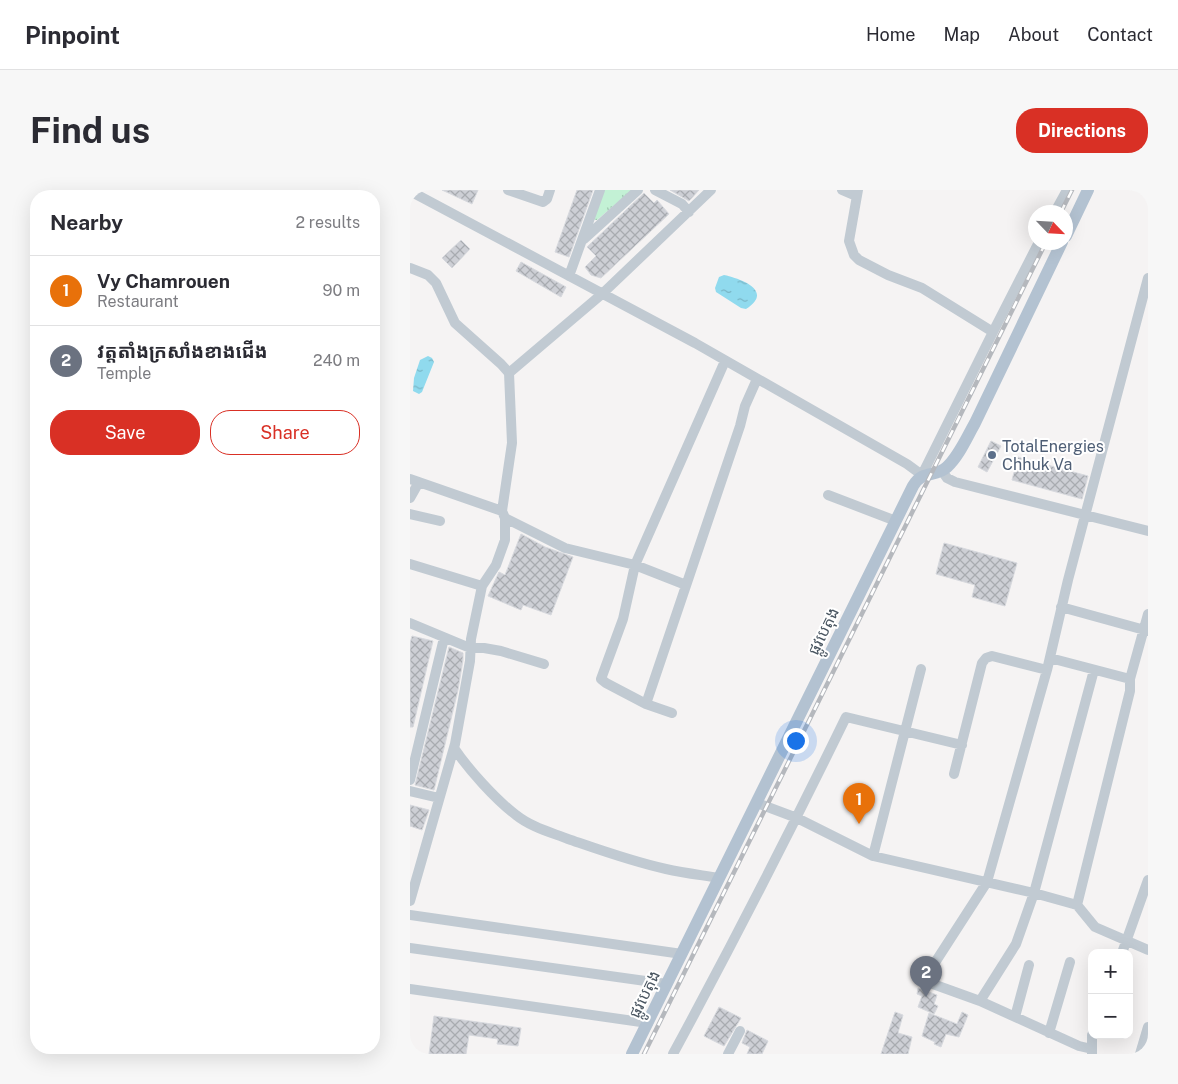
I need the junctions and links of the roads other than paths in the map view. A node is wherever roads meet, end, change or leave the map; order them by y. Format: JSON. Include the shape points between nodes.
{"nodes":[{"id":1,"x":508,"y":190,"type":"edge"},
{"id":2,"x":550,"y":190,"type":"edge"},
{"id":3,"x":600,"y":190,"type":"edge"},
{"id":4,"x":638,"y":190,"type":"edge"},
{"id":5,"x":655,"y":190,"type":"edge"},
{"id":6,"x":711,"y":190,"type":"edge"},
{"id":7,"x":842,"y":190,"type":"edge"},
{"id":8,"x":1066,"y":190,"type":"edge"},
{"id":9,"x":1088,"y":190,"type":"edge"},
{"id":10,"x":410,"y":191,"type":"edge"},
{"id":11,"x":857,"y":193,"type":"edge"},
{"id":12,"x":1058,"y":205,"type":"edge"},
{"id":13,"x":688,"y":212,"type":"junction"},
{"id":14,"x":1073,"y":221,"type":"edge"},
{"id":15,"x":581,"y":241,"type":"junction"},
{"id":16,"x":1035,"y":250,"type":"edge"},
{"id":17,"x":1058,"y":250,"type":"edge"},
{"id":18,"x":410,"y":268,"type":"edge"},
{"id":19,"x":569,"y":276,"type":"junction"},
{"id":20,"x":1148,"y":278,"type":"edge"},
{"id":21,"x":602,"y":294,"type":"junction"},
{"id":22,"x":993,"y":332,"type":"junction"},
{"id":23,"x":725,"y":361,"type":"junction"},
{"id":24,"x":509,"y":374,"type":"junction"},
{"id":25,"x":757,"y":380,"type":"junction"},
{"id":26,"x":942,"y":471,"type":"junction"},
{"id":27,"x":922,"y":475,"type":"junction"},
{"id":28,"x":414,"y":481,"type":"edge"},
{"id":29,"x":828,"y":495,"type":"dead end"},
{"id":30,"x":410,"y":498,"type":"edge"},
{"id":31,"x":410,"y":514,"type":"edge"},
{"id":32,"x":504,"y":514,"type":"junction"},
{"id":33,"x":1086,"y":514,"type":"junction"},
{"id":34,"x":440,"y":521,"type":"dead end"},
{"id":35,"x":896,"y":521,"type":"junction"},
{"id":36,"x":1148,"y":531,"type":"edge"},
{"id":37,"x":410,"y":564,"type":"edge"},
{"id":38,"x":635,"y":565,"type":"junction"},
{"id":39,"x":686,"y":585,"type":"junction"},
{"id":40,"x":482,"y":586,"type":"junction"},
{"id":41,"x":1061,"y":608,"type":"junction"},
{"id":42,"x":1148,"y":614,"type":"edge"},
{"id":43,"x":410,"y":623,"type":"edge"},
{"id":44,"x":1146,"y":630,"type":"edge"},
{"id":45,"x":444,"y":638,"type":"junction"},
{"id":46,"x":470,"y":648,"type":"junction"},
{"id":47,"x":1050,"y":658,"type":"junction"},
{"id":48,"x":544,"y":664,"type":"dead end"},
{"id":49,"x":922,"y":669,"type":"dead end"},
{"id":50,"x":1047,"y":670,"type":"junction"},
{"id":51,"x":1094,"y":670,"type":"junction"},
{"id":52,"x":1130,"y":679,"type":"junction"},
{"id":53,"x":646,"y":704,"type":"junction"},
{"id":54,"x":672,"y":713,"type":"dead end"},
{"id":55,"x":905,"y":730,"type":"junction"},
{"id":56,"x":962,"y":744,"type":"junction"},
{"id":57,"x":454,"y":748,"type":"junction"},
{"id":58,"x":954,"y":774,"type":"dead end"},
{"id":59,"x":410,"y":780,"type":"edge"},
{"id":60,"x":410,"y":791,"type":"edge"},
{"id":61,"x":439,"y":798,"type":"junction"},
{"id":62,"x":757,"y":803,"type":"junction"},
{"id":63,"x":797,"y":818,"type":"junction"},
{"id":64,"x":873,"y":856,"type":"junction"},
{"id":65,"x":719,"y":878,"type":"junction"},
{"id":66,"x":987,"y":882,"type":"junction"},
{"id":67,"x":1147,"y":885,"type":"edge"},
{"id":68,"x":1034,"y":893,"type":"junction"},
{"id":69,"x":410,"y":901,"type":"edge"},
{"id":70,"x":1077,"y":905,"type":"junction"},
{"id":71,"x":410,"y":915,"type":"edge"},
{"id":72,"x":1127,"y":941,"type":"junction"},
{"id":73,"x":410,"y":948,"type":"edge"},
{"id":74,"x":1124,"y":949,"type":"edge"},
{"id":75,"x":1148,"y":950,"type":"edge"},
{"id":76,"x":682,"y":954,"type":"junction"},
{"id":77,"x":1070,"y":962,"type":"dead end"},
{"id":78,"x":1029,"y":965,"type":"dead end"},
{"id":79,"x":667,"y":984,"type":"junction"},
{"id":80,"x":410,"y":989,"type":"edge"},
{"id":81,"x":980,"y":1001,"type":"junction"},
{"id":82,"x":1015,"y":1017,"type":"junction"},
{"id":83,"x":648,"y":1022,"type":"junction"},
{"id":84,"x":1148,"y":1027,"type":"edge"},
{"id":85,"x":740,"y":1030,"type":"dead end"},
{"id":86,"x":1049,"y":1032,"type":"junction"},
{"id":87,"x":1092,"y":1039,"type":"edge"},
{"id":88,"x":1092,"y":1052,"type":"edge"},
{"id":89,"x":632,"y":1054,"type":"edge"},
{"id":90,"x":673,"y":1054,"type":"edge"},
{"id":91,"x":728,"y":1054,"type":"edge"},
{"id":92,"x":1140,"y":1054,"type":"edge"}],
"edges":[{"from":1,"to":2,"type":"street","via":[[543,202]]},
{"from":3,"to":15,"type":"street"},
{"from":4,"to":15,"type":"street"},
{"from":5,"to":13,"type":"street","via":[[682,204]]},
{"from":6,"to":13,"type":"street"},
{"from":7,"to":11,"type":"street"},
{"from":8,"to":12,"type":"street"},
{"from":9,"to":14,"type":"main road"},
{"from":10,"to":19,"type":"street"},
{"from":11,"to":22,"type":"street","via":[[849,241],[854,256],[888,275],[922,288]]},
{"from":13,"to":21,"type":"street"},
{"from":15,"to":19,"type":"street"},
{"from":16,"to":22,"type":"street"},
{"from":17,"to":26,"type":"main road","via":[[975,423]]},
{"from":18,"to":24,"type":"street","via":[[436,282],[455,323]]},
{"from":19,"to":21,"type":"street"},
{"from":20,"to":33,"type":"street"},
{"from":21,"to":23,"type":"street"},
{"from":21,"to":24,"type":"street"},
{"from":22,"to":27,"type":"street"},
{"from":23,"to":25,"type":"street"},
{"from":23,"to":38,"type":"street"},
{"from":24,"to":32,"type":"street","via":[[512,444]]},
{"from":25,"to":27,"type":"street"},
{"from":25,"to":39,"type":"street","via":[[745,406]]},
{"from":26,"to":27,"type":"main road"},
{"from":26,"to":33,"type":"street","via":[[955,482]]},
{"from":27,"to":35,"type":"main road","name":"ផ្លូវបេតុង"},
{"from":28,"to":30,"type":"street"},
{"from":28,"to":32,"type":"street"},
{"from":29,"to":35,"type":"street"},
{"from":31,"to":34,"type":"street"},
{"from":32,"to":38,"type":"street","via":[[564,548]]},
{"from":32,"to":40,"type":"street","via":[[502,550]]},
{"from":33,"to":36,"type":"street"},
{"from":33,"to":41,"type":"street"},
{"from":35,"to":62,"type":"main road","name":"ផ្លូវបេតុង"},
{"from":37,"to":40,"type":"street"},
{"from":38,"to":39,"type":"street"},
{"from":38,"to":53,"type":"street","via":[[623,619],[601,679]]},
{"from":39,"to":53,"type":"street"},
{"from":40,"to":46,"type":"street"},
{"from":41,"to":44,"type":"street"},
{"from":41,"to":47,"type":"street"},
{"from":42,"to":44,"type":"street"},
{"from":43,"to":45,"type":"street"},
{"from":44,"to":52,"type":"street"},
{"from":45,"to":46,"type":"street"},
{"from":45,"to":59,"type":"street"},
{"from":46,"to":48,"type":"street","via":[[501,651]]},
{"from":46,"to":57,"type":"street"},
{"from":47,"to":50,"type":"street"},
{"from":47,"to":51,"type":"street"},
{"from":49,"to":55,"type":"street"},
{"from":50,"to":56,"type":"street","via":[[992,656],[986,658],[982,663]]},
{"from":50,"to":66,"type":"street"},
{"from":51,"to":52,"type":"street"},
{"from":51,"to":68,"type":"street"},
{"from":52,"to":70,"type":"street","via":[[1130,691]]},
{"from":53,"to":54,"type":"street"},
{"from":55,"to":56,"type":"street"},
{"from":55,"to":63,"type":"street","via":[[846,717]]},
{"from":55,"to":64,"type":"street"},
{"from":56,"to":58,"type":"street"},
{"from":57,"to":61,"type":"street"},
{"from":57,"to":65,"type":"street","via":[[516,816],[534,826],[638,862]]},
{"from":60,"to":61,"type":"street"},
{"from":61,"to":69,"type":"street"},
{"from":62,"to":63,"type":"street"},
{"from":62,"to":65,"type":"main road","name":"ផ្លូវបេតុង"},
{"from":63,"to":64,"type":"street"},
{"from":63,"to":90,"type":"street"},
{"from":64,"to":66,"type":"street"},
{"from":65,"to":76,"type":"main road","name":"ផ្លូវបេតុង"},
{"from":66,"to":68,"type":"street"},
{"from":66,"to":81,"type":"street","via":[[927,975],[930,983]]},
{"from":67,"to":72,"type":"street"},
{"from":68,"to":70,"type":"street"},
{"from":68,"to":81,"type":"street","via":[[1016,944]]},
{"from":70,"to":72,"type":"street","via":[[1095,927]]},
{"from":71,"to":76,"type":"street"},
{"from":72,"to":74,"type":"street"},
{"from":72,"to":75,"type":"street"},
{"from":73,"to":79,"type":"street"},
{"from":76,"to":79,"type":"main road","name":"ផ្លូវបេតុង"},
{"from":77,"to":86,"type":"street"},
{"from":78,"to":82,"type":"street"},
{"from":79,"to":83,"type":"main road","name":"ផ្លូវបេតុង"},
{"from":80,"to":83,"type":"street"},
{"from":81,"to":82,"type":"street"},
{"from":82,"to":86,"type":"street"},
{"from":83,"to":89,"type":"main road","name":"ផ្លូវបេតុង"},
{"from":84,"to":92,"type":"street"},
{"from":85,"to":91,"type":"street"},
{"from":86,"to":88,"type":"street"},
{"from":87,"to":88,"type":"street"}]}
